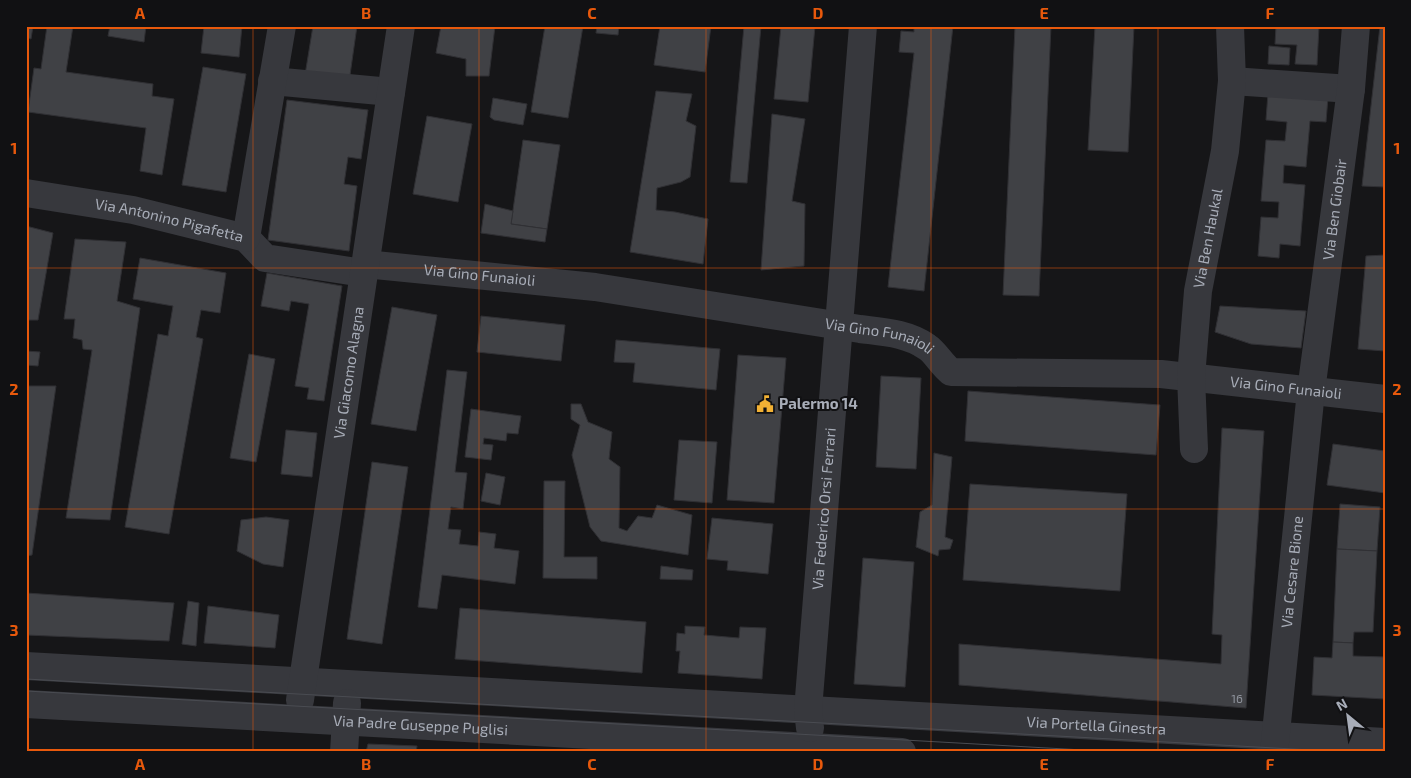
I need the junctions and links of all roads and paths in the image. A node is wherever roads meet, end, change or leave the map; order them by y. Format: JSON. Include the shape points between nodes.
{"nodes":[{"id":1,"x":282,"y":26,"type":"edge"},
{"id":2,"x":401,"y":26,"type":"edge"},
{"id":3,"x":864,"y":26,"type":"edge"},
{"id":4,"x":1230,"y":26,"type":"edge"},
{"id":5,"x":1356,"y":26,"type":"edge"},
{"id":6,"x":272,"y":81,"type":"junction"},
{"id":7,"x":1232,"y":81,"type":"junction"},
{"id":8,"x":1351,"y":89,"type":"junction"},
{"id":9,"x":391,"y":92,"type":"junction"},
{"id":10,"x":26,"y":193,"type":"edge"},
{"id":11,"x":246,"y":238,"type":"junction"},
{"id":12,"x":364,"y":268,"type":"junction"},
{"id":13,"x":838,"y":325,"type":"junction"},
{"id":14,"x":1191,"y":377,"type":"junction"},
{"id":15,"x":1311,"y":391,"type":"junction"},
{"id":16,"x":1385,"y":400,"type":"edge"},
{"id":17,"x":1194,"y":449,"type":"dead end"},
{"id":18,"x":26,"y":666,"type":"edge"},
{"id":19,"x":302,"y":682,"type":"junction"},
{"id":20,"x":349,"y":684,"type":"junction"},
{"id":21,"x":26,"y":704,"type":"edge"},
{"id":22,"x":808,"y":710,"type":"junction"},
{"id":23,"x":298,"y":719,"type":"junction"},
{"id":24,"x":346,"y":722,"type":"junction"},
{"id":25,"x":1385,"y":742,"type":"edge"},
{"id":26,"x":1275,"y":744,"type":"edge"},
{"id":27,"x":1310,"y":745,"type":"edge"},
{"id":28,"x":814,"y":749,"type":"edge"},
{"id":29,"x":344,"y":752,"type":"edge"},
{"id":30,"x":902,"y":752,"type":"edge"}],
"edges":[{"from":1,"to":6,"type":"street"},
{"from":2,"to":9,"type":"street","name":"Via Giacomo Alagna"},
{"from":3,"to":13,"type":"street","name":"Via Federico Orsi Ferrari"},
{"from":4,"to":7,"type":"street","name":"Via Ben Haukal"},
{"from":5,"to":8,"type":"street","name":"Via Ben Giobair"},
{"from":6,"to":9,"type":"street"},
{"from":6,"to":11,"type":"street"},
{"from":7,"to":8,"type":"street"},
{"from":7,"to":14,"type":"street","name":"Via Ben Haukal","via":[[1225,152],[1198,291]]},
{"from":8,"to":15,"type":"street","name":"Via Ben Giobair"},
{"from":9,"to":12,"type":"street","name":"Via Giacomo Alagna"},
{"from":10,"to":11,"type":"street","name":"Via Antonino Pigafetta","via":[[133,210]]},
{"from":11,"to":12,"type":"street","name":"Via Antonino Pigafetta","via":[[265,258]]},
{"from":12,"to":13,"type":"street","name":"Via Gino Funaioli","via":[[595,287]]},
{"from":12,"to":19,"type":"street","name":"Via Giacomo Alagna"},
{"from":13,"to":14,"type":"street","name":"Via Gino Funaioli","via":[[898,333],[928,347],[940,364],[951,372]]},
{"from":13,"to":22,"type":"street","name":"Via Federico Orsi Ferrari"},
{"from":14,"to":15,"type":"street","name":"Via Gino Funaioli"},
{"from":14,"to":17,"type":"street","name":"Via Ben Haukal"},
{"from":15,"to":16,"type":"street","name":"Via Gino Funaioli"},
{"from":15,"to":26,"type":"street","name":"Via Cesare Bione"},
{"from":18,"to":19,"type":"street"},
{"from":19,"to":20,"type":"street"},
{"from":19,"to":23,"type":"street","name":"Via Giacomo Alagna"},
{"from":20,"to":22,"type":"street"},
{"from":20,"to":24,"type":"street"},
{"from":21,"to":23,"type":"street","name":"Via Padre Guseppe Puglisi"},
{"from":22,"to":26,"type":"street","name":"Via Portella Ginestra"},
{"from":22,"to":28,"type":"street","name":"Via Federico Orsi Ferrari"},
{"from":23,"to":24,"type":"street","name":"Via Padre Guseppe Puglisi"},
{"from":24,"to":28,"type":"street","name":"Via Padre Guseppe Puglisi"},
{"from":24,"to":29,"type":"street"},
{"from":25,"to":27,"type":"street","name":"Via Portella Ginestra"},
{"from":26,"to":27,"type":"street","name":"Via Portella Ginestra"},
{"from":28,"to":30,"type":"street"}]}
